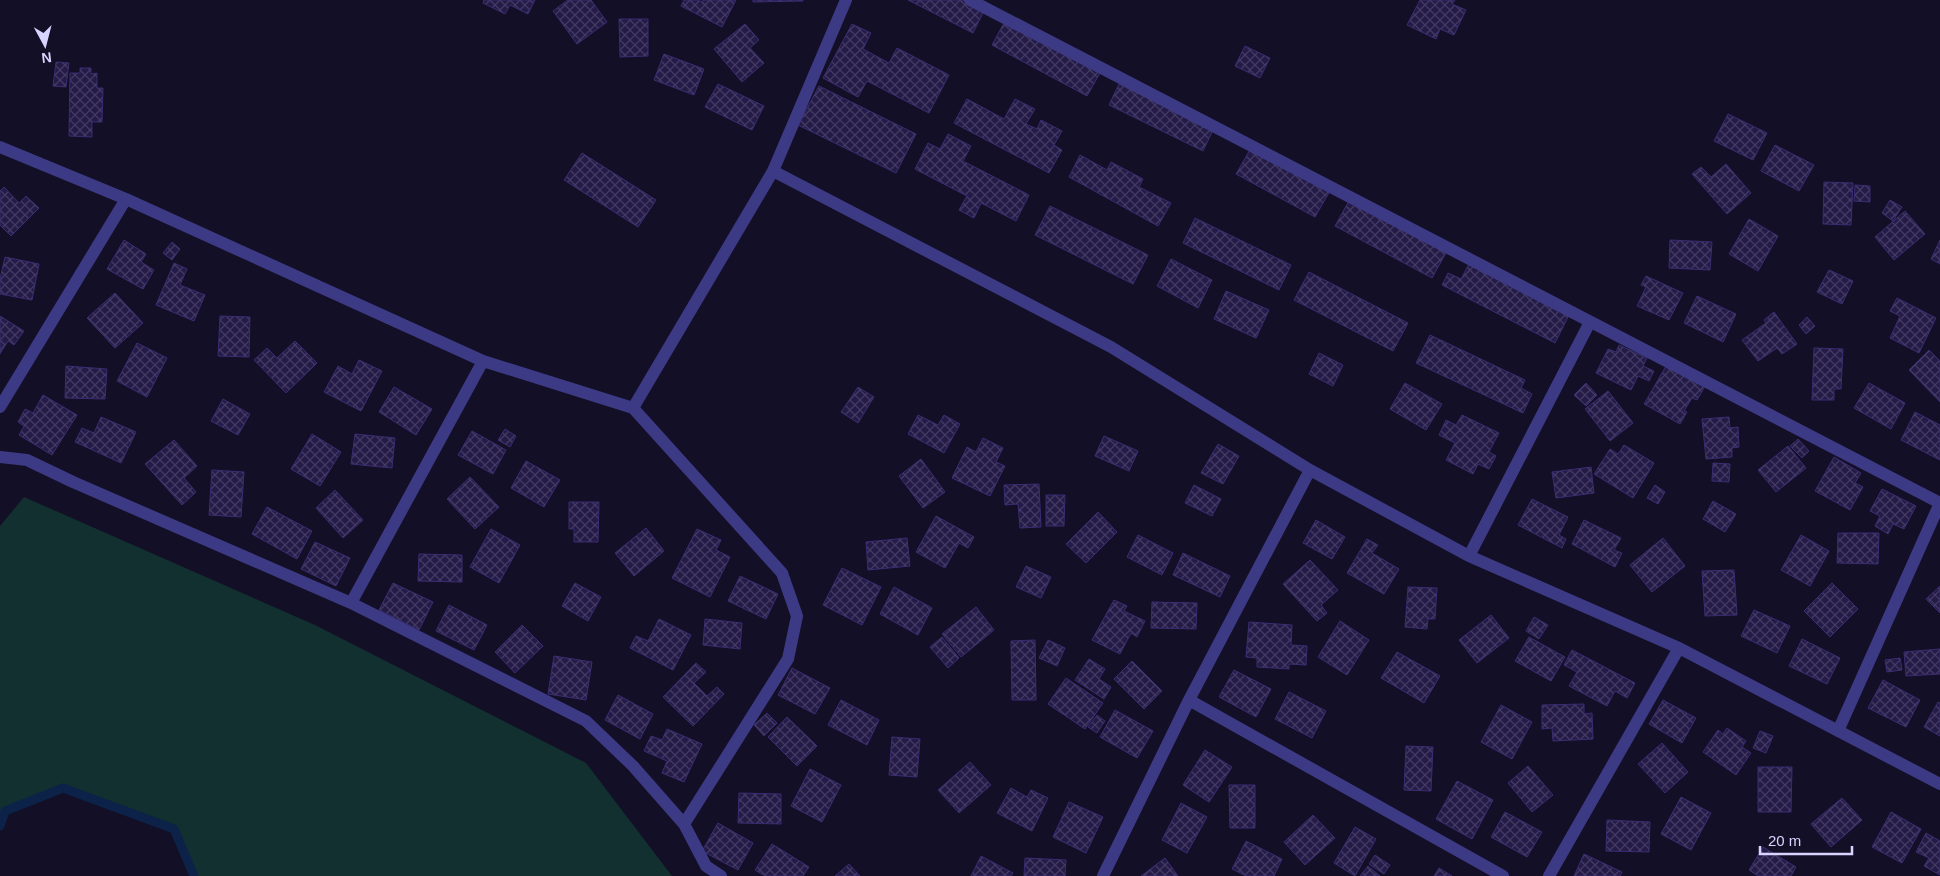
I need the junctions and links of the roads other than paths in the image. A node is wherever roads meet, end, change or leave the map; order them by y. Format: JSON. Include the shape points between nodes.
{"nodes":[{"id":1,"x":846,"y":0,"type":"edge"},
{"id":2,"x":970,"y":0,"type":"edge"},
{"id":3,"x":0,"y":147,"type":"edge"},
{"id":4,"x":773,"y":171,"type":"junction"},
{"id":5,"x":126,"y":199,"type":"junction"},
{"id":6,"x":1590,"y":322,"type":"junction"},
{"id":7,"x":483,"y":361,"type":"junction"},
{"id":8,"x":0,"y":407,"type":"edge"},
{"id":9,"x":633,"y":408,"type":"junction"},
{"id":10,"x":0,"y":457,"type":"edge"},
{"id":11,"x":1310,"y":470,"type":"junction"},
{"id":12,"x":1940,"y":503,"type":"edge"},
{"id":13,"x":1469,"y":556,"type":"junction"},
{"id":14,"x":352,"y":603,"type":"junction"},
{"id":15,"x":1679,"y":648,"type":"junction"},
{"id":16,"x":1189,"y":700,"type":"junction"},
{"id":17,"x":1838,"y":730,"type":"junction"},
{"id":18,"x":1940,"y":784,"type":"edge"},
{"id":19,"x":684,"y":824,"type":"junction"},
{"id":20,"x":721,"y":876,"type":"edge"},
{"id":21,"x":1103,"y":876,"type":"edge"},
{"id":22,"x":1503,"y":876,"type":"edge"},
{"id":23,"x":1549,"y":876,"type":"edge"}],
"edges":[{"from":1,"to":4,"type":"street"},
{"from":2,"to":6,"type":"street"},
{"from":3,"to":5,"type":"street"},
{"from":4,"to":9,"type":"street"},
{"from":4,"to":11,"type":"street","via":[[1111,347]]},
{"from":5,"to":7,"type":"street"},
{"from":5,"to":8,"type":"street"},
{"from":6,"to":12,"type":"street"},
{"from":6,"to":13,"type":"street"},
{"from":7,"to":9,"type":"street"},
{"from":7,"to":14,"type":"street"},
{"from":9,"to":19,"type":"street","via":[[782,573],[798,616],[788,659]]},
{"from":10,"to":14,"type":"street","via":[[27,460]]},
{"from":11,"to":13,"type":"street"},
{"from":11,"to":16,"type":"street"},
{"from":12,"to":17,"type":"street"},
{"from":13,"to":15,"type":"street"},
{"from":14,"to":19,"type":"street","via":[[586,721],[633,766]]},
{"from":15,"to":17,"type":"street"},
{"from":15,"to":23,"type":"street"},
{"from":16,"to":21,"type":"street"},
{"from":16,"to":22,"type":"street"},
{"from":17,"to":18,"type":"street"},
{"from":19,"to":20,"type":"street","via":[[706,866]]}]}
